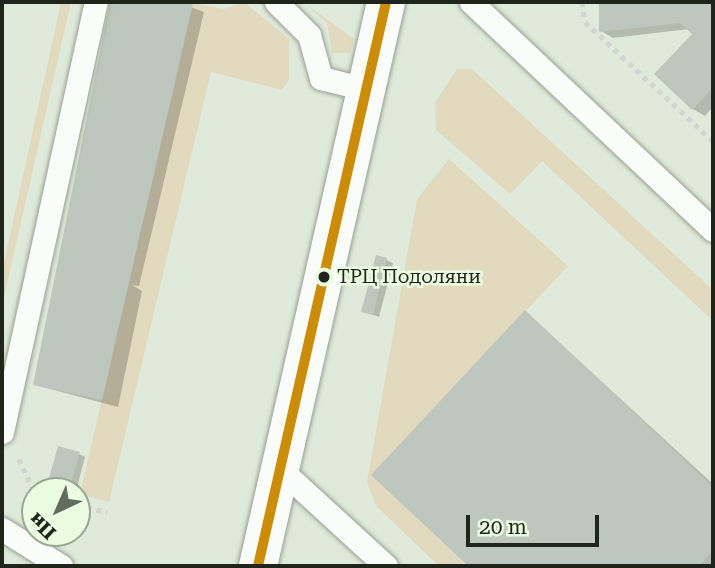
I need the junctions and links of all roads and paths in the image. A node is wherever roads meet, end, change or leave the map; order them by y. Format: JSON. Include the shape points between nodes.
{"nodes":[{"id":1,"x":96,"y":2,"type":"edge"},
{"id":2,"x":276,"y":2,"type":"edge"},
{"id":3,"x":386,"y":2,"type":"edge"},
{"id":4,"x":471,"y":2,"type":"edge"},
{"id":5,"x":582,"y":2,"type":"edge"},
{"id":6,"x":365,"y":89,"type":"junction"},
{"id":7,"x":713,"y":141,"type":"edge"},
{"id":8,"x":713,"y":230,"type":"edge"},
{"id":9,"x":2,"y":432,"type":"edge"},
{"id":10,"x":280,"y":469,"type":"junction"},
{"id":11,"x":91,"y":508,"type":"edge"},
{"id":12,"x":107,"y":512,"type":"dead end"},
{"id":13,"x":2,"y":530,"type":"edge"},
{"id":14,"x":382,"y":565,"type":"edge"},
{"id":15,"x":61,"y":566,"type":"edge"},
{"id":16,"x":258,"y":566,"type":"edge"}],
"edges":[{"from":1,"to":9,"type":"lane"},
{"from":2,"to":6,"type":"lane","via":[[309,35],[321,78]]},
{"from":3,"to":6,"type":"street"},
{"from":4,"to":8,"type":"lane"},
{"from":5,"to":7,"type":"path","via":[[584,22]]},
{"from":6,"to":10,"type":"street"},
{"from":10,"to":14,"type":"lane"},
{"from":10,"to":16,"type":"street"},
{"from":11,"to":12,"type":"path"},
{"from":13,"to":15,"type":"lane"}]}
